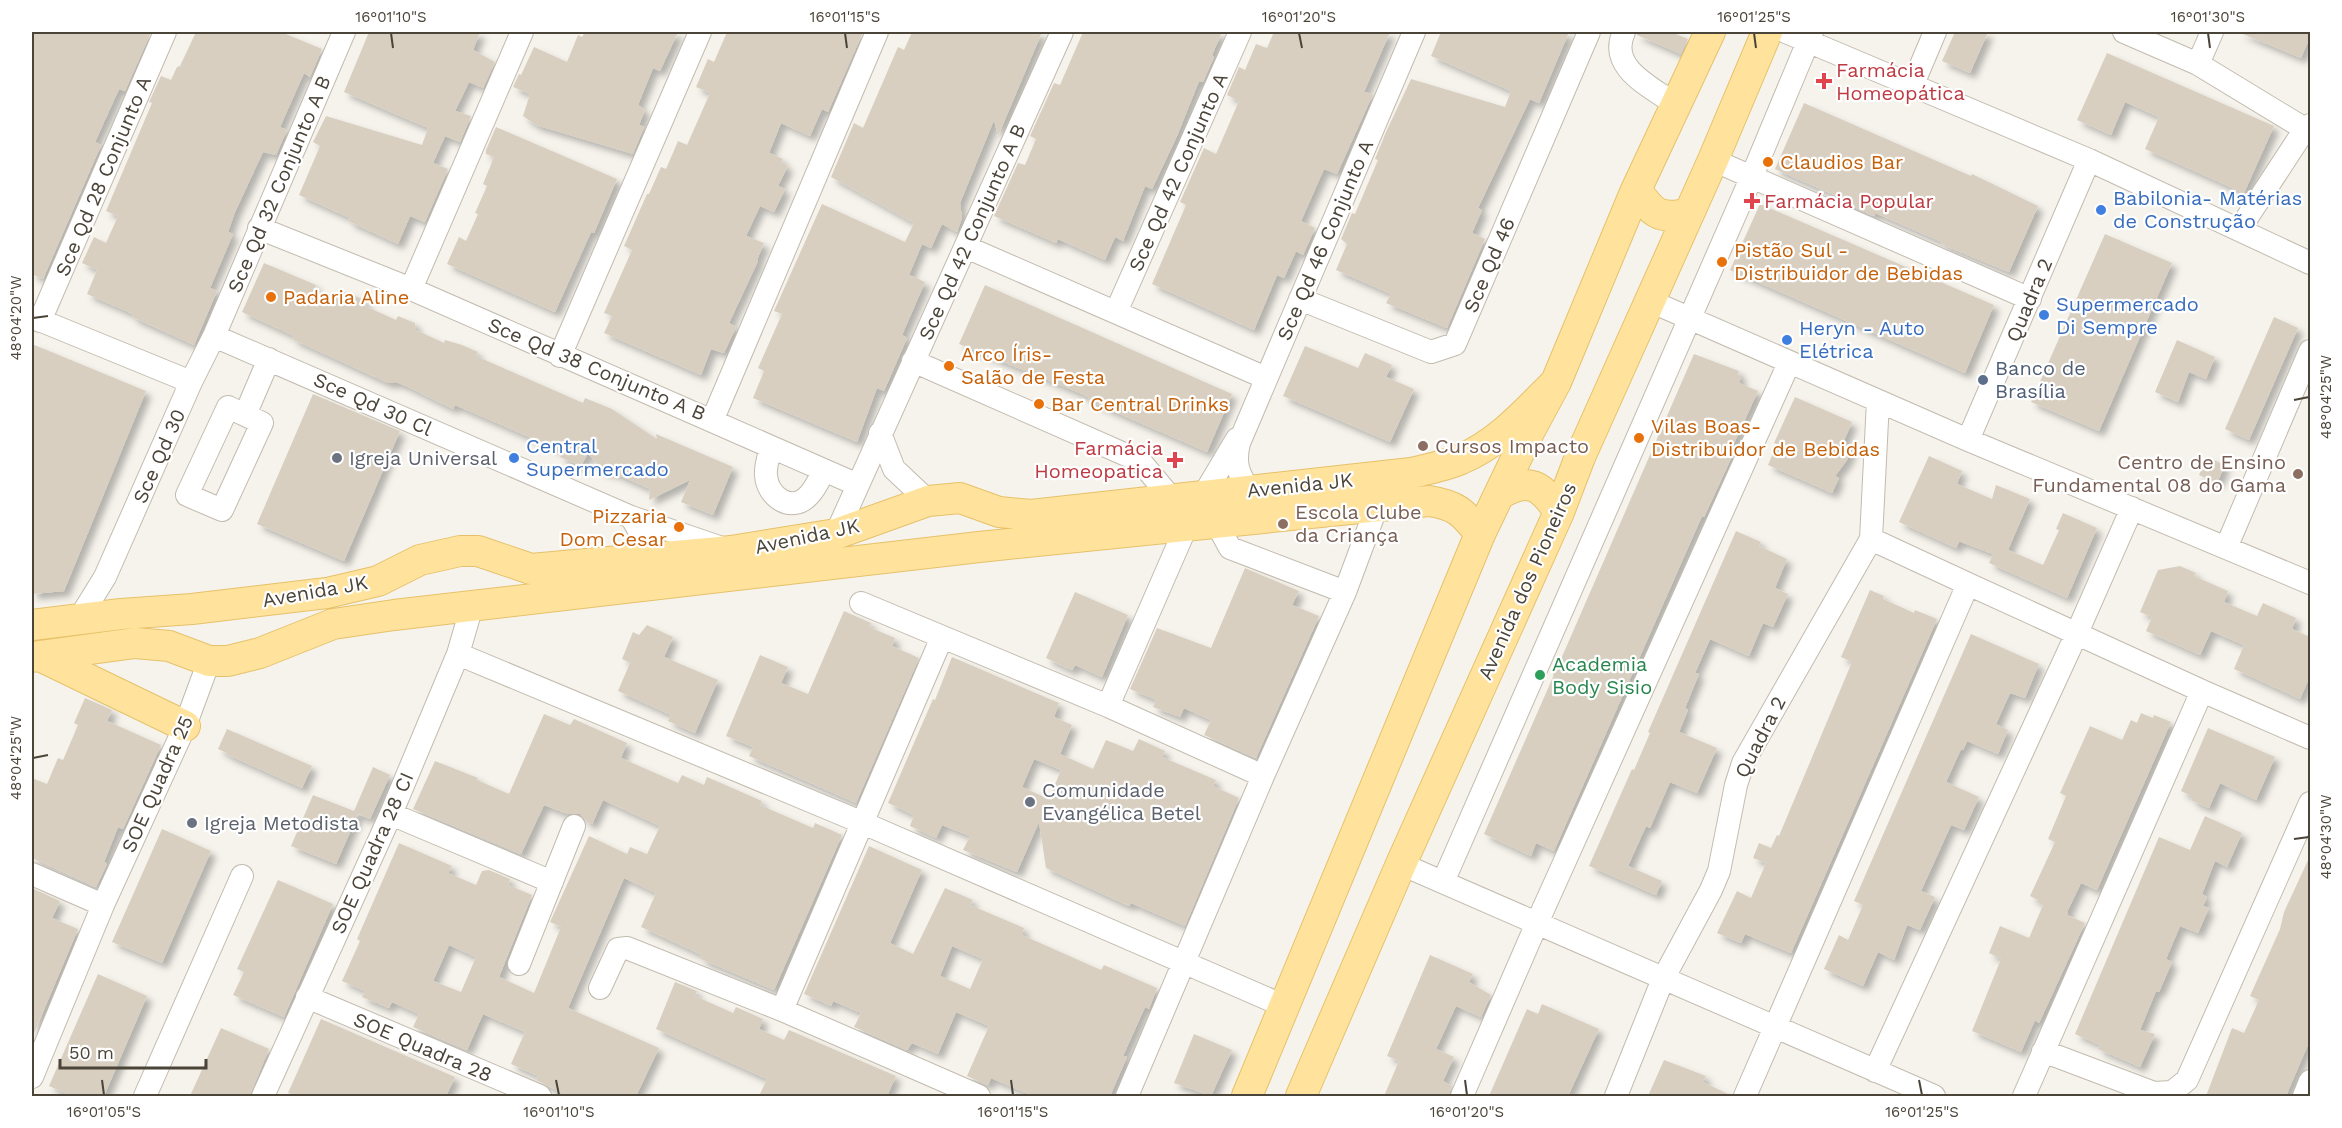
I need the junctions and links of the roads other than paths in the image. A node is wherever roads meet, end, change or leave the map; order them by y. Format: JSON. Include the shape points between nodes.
{"nodes":[{"id":1,"x":165,"y":32,"type":"edge"},
{"id":2,"x":344,"y":32,"type":"edge"},
{"id":3,"x":522,"y":32,"type":"edge"},
{"id":4,"x":700,"y":32,"type":"edge"},
{"id":5,"x":877,"y":32,"type":"edge"},
{"id":6,"x":1062,"y":32,"type":"edge"},
{"id":7,"x":1240,"y":32,"type":"edge"},
{"id":8,"x":1414,"y":32,"type":"edge"},
{"id":9,"x":1589,"y":32,"type":"edge"},
{"id":10,"x":1624,"y":32,"type":"edge"},
{"id":11,"x":1710,"y":32,"type":"edge"},
{"id":12,"x":1767,"y":32,"type":"edge"},
{"id":13,"x":1786,"y":32,"type":"edge"},
{"id":14,"x":1935,"y":32,"type":"edge"},
{"id":15,"x":2124,"y":32,"type":"edge"},
{"id":16,"x":2212,"y":32,"type":"edge"},
{"id":17,"x":1810,"y":36,"type":"edge"},
{"id":18,"x":2198,"y":64,"type":"junction"},
{"id":19,"x":1913,"y":84,"type":"junction"},
{"id":20,"x":1676,"y":105,"type":"junction"},
{"id":21,"x":2308,"y":127,"type":"edge"},
{"id":22,"x":1713,"y":160,"type":"junction"},
{"id":23,"x":2089,"y":160,"type":"junction"},
{"id":24,"x":1752,"y":176,"type":"junction"},
{"id":25,"x":1636,"y":190,"type":"junction"},
{"id":26,"x":1688,"y":214,"type":"junction"},
{"id":27,"x":259,"y":228,"type":"junction"},
{"id":28,"x":2239,"y":230,"type":"junction"},
{"id":29,"x":966,"y":247,"type":"junction"},
{"id":30,"x":2310,"y":263,"type":"edge"},
{"id":31,"x":411,"y":289,"type":"junction"},
{"id":32,"x":1300,"y":299,"type":"junction"},
{"id":33,"x":2030,"y":299,"type":"junction"},
{"id":34,"x":1650,"y":301,"type":"junction"},
{"id":35,"x":1116,"y":312,"type":"junction"},
{"id":36,"x":1690,"y":318,"type":"junction"},
{"id":37,"x":36,"y":319,"type":"edge"},
{"id":38,"x":214,"y":336,"type":"junction"},
{"id":39,"x":2310,"y":351,"type":"edge"},
{"id":40,"x":560,"y":356,"type":"junction"},
{"id":41,"x":269,"y":359,"type":"junction"},
{"id":42,"x":913,"y":361,"type":"junction"},
{"id":43,"x":1789,"y":363,"type":"junction"},
{"id":44,"x":1266,"y":378,"type":"junction"},
{"id":45,"x":191,"y":382,"type":"junction"},
{"id":46,"x":1556,"y":382,"type":"junction"},
{"id":47,"x":1878,"y":401,"type":"junction"},
{"id":48,"x":245,"y":415,"type":"dead end"},
{"id":49,"x":1249,"y":420,"type":"junction"},
{"id":50,"x":712,"y":421,"type":"junction"},
{"id":51,"x":880,"y":433,"type":"junction"},
{"id":52,"x":1968,"y":440,"type":"junction"},
{"id":53,"x":771,"y":447,"type":"junction"},
{"id":54,"x":824,"y":471,"type":"junction"},
{"id":55,"x":858,"y":485,"type":"junction"},
{"id":56,"x":1250,"y":491,"type":"junction"},
{"id":57,"x":1500,"y":494,"type":"junction"},
{"id":58,"x":1203,"y":496,"type":"junction"},
{"id":59,"x":1173,"y":499,"type":"junction"},
{"id":60,"x":928,"y":501,"type":"junction"},
{"id":61,"x":982,"y":506,"type":"junction"},
{"id":62,"x":1377,"y":506,"type":"junction"},
{"id":63,"x":2132,"y":508,"type":"junction"},
{"id":64,"x":1559,"y":512,"type":"junction"},
{"id":65,"x":630,"y":516,"type":"junction"},
{"id":66,"x":1217,"y":524,"type":"junction"},
{"id":67,"x":1186,"y":527,"type":"junction"},
{"id":68,"x":836,"y":534,"type":"junction"},
{"id":69,"x":1480,"y":534,"type":"junction"},
{"id":70,"x":1871,"y":539,"type":"junction"},
{"id":71,"x":979,"y":547,"type":"junction"},
{"id":72,"x":2226,"y":548,"type":"junction"},
{"id":73,"x":731,"y":551,"type":"junction"},
{"id":74,"x":493,"y":555,"type":"junction"},
{"id":75,"x":636,"y":559,"type":"junction"},
{"id":76,"x":105,"y":577,"type":"junction"},
{"id":77,"x":2310,"y":583,"type":"edge"},
{"id":78,"x":1968,"y":584,"type":"junction"},
{"id":79,"x":1345,"y":592,"type":"junction"},
{"id":80,"x":861,"y":603,"type":"dead end"},
{"id":81,"x":483,"y":604,"type":"junction"},
{"id":82,"x":192,"y":609,"type":"junction"},
{"id":83,"x":121,"y":614,"type":"junction"},
{"id":84,"x":79,"y":619,"type":"junction"},
{"id":85,"x":32,"y":625,"type":"edge"},
{"id":86,"x":2077,"y":633,"type":"junction"},
{"id":87,"x":942,"y":637,"type":"junction"},
{"id":88,"x":458,"y":654,"type":"junction"},
{"id":89,"x":36,"y":657,"type":"edge"},
{"id":90,"x":199,"y":658,"type":"junction"},
{"id":91,"x":2202,"y":691,"type":"junction"},
{"id":92,"x":1108,"y":706,"type":"junction"},
{"id":93,"x":185,"y":726,"type":"junction"},
{"id":94,"x":2310,"y":738,"type":"edge"},
{"id":95,"x":1263,"y":776,"type":"junction"},
{"id":96,"x":2310,"y":803,"type":"edge"},
{"id":97,"x":391,"y":814,"type":"junction"},
{"id":98,"x":863,"y":823,"type":"junction"},
{"id":99,"x":574,"y":826,"type":"dead end"},
{"id":100,"x":1401,"y":864,"type":"junction"},
{"id":101,"x":32,"y":874,"type":"edge"},
{"id":102,"x":243,"y":876,"type":"dead end"},
{"id":103,"x":552,"y":882,"type":"junction"},
{"id":104,"x":1443,"y":882,"type":"junction"},
{"id":105,"x":103,"y":905,"type":"junction"},
{"id":106,"x":1537,"y":923,"type":"junction"},
{"id":107,"x":519,"y":964,"type":"dead end"},
{"id":108,"x":1184,"y":964,"type":"junction"},
{"id":109,"x":1663,"y":979,"type":"junction"},
{"id":110,"x":600,"y":988,"type":"dead end"},
{"id":111,"x":307,"y":997,"type":"junction"},
{"id":112,"x":1284,"y":1006,"type":"junction"},
{"id":113,"x":782,"y":1010,"type":"junction"},
{"id":114,"x":1776,"y":1027,"type":"junction"},
{"id":115,"x":2043,"y":1052,"type":"junction"},
{"id":116,"x":1875,"y":1071,"type":"junction"},
{"id":117,"x":32,"y":1077,"type":"edge"},
{"id":118,"x":2310,"y":1081,"type":"edge"},
{"id":119,"x":145,"y":1096,"type":"edge"},
{"id":120,"x":263,"y":1096,"type":"edge"},
{"id":121,"x":540,"y":1096,"type":"edge"},
{"id":122,"x":979,"y":1096,"type":"edge"},
{"id":123,"x":1127,"y":1096,"type":"edge"},
{"id":124,"x":1247,"y":1096,"type":"edge"},
{"id":125,"x":1301,"y":1096,"type":"edge"},
{"id":126,"x":1462,"y":1096,"type":"edge"},
{"id":127,"x":1616,"y":1096,"type":"edge"},
{"id":128,"x":1745,"y":1096,"type":"edge"},
{"id":129,"x":1934,"y":1096,"type":"edge"},
{"id":130,"x":2024,"y":1096,"type":"edge"},
{"id":131,"x":2304,"y":1096,"type":"edge"}],
"edges":[{"from":1,"to":37,"type":"street","name":"Sce Qd 28 Conjunto A"},
{"from":2,"to":27,"type":"street","name":"Sce Qd 32 Conjunto A B"},
{"from":3,"to":31,"type":"street"},
{"from":4,"to":40,"type":"street"},
{"from":5,"to":50,"type":"street","name":"Sce Qd 38 Conjunto A B"},
{"from":6,"to":29,"type":"street","name":"Sce Qd 42 Conjunto A B"},
{"from":7,"to":35,"type":"street","name":"Sce Qd 42 Conjunto A"},
{"from":8,"to":32,"type":"street","name":"Sce Qd 46 Conjunto A"},
{"from":9,"to":32,"type":"street","name":"Sce Qd 46","via":[[1455,344],[1431,352]]},
{"from":10,"to":20,"type":"street","via":[[1620,57],[1628,70]]},
{"from":11,"to":20,"type":"main road"},
{"from":12,"to":22,"type":"main road","name":"Avenida dos Pioneiros"},
{"from":13,"to":17,"type":"street"},
{"from":14,"to":19,"type":"street"},
{"from":15,"to":18,"type":"street"},
{"from":16,"to":18,"type":"street"},
{"from":17,"to":19,"type":"street"},
{"from":17,"to":24,"type":"street"},
{"from":18,"to":21,"type":"street"},
{"from":19,"to":23,"type":"street"},
{"from":20,"to":25,"type":"main road"},
{"from":21,"to":28,"type":"street"},
{"from":22,"to":24,"type":"street"},
{"from":22,"to":26,"type":"main road","name":"Avenida dos Pioneiros"},
{"from":23,"to":28,"type":"street"},
{"from":23,"to":33,"type":"street","name":"Quadra 2"},
{"from":24,"to":33,"type":"street"},
{"from":24,"to":36,"type":"street"},
{"from":25,"to":26,"type":"main road","via":[[1652,211],[1671,217]]},
{"from":25,"to":46,"type":"main road"},
{"from":26,"to":34,"type":"main road","name":"Avenida dos Pioneiros"},
{"from":27,"to":31,"type":"street","name":"Sce Qd 38 Conjunto A B"},
{"from":27,"to":38,"type":"street","name":"Sce Qd 32 Conjunto A B"},
{"from":28,"to":30,"type":"street"},
{"from":29,"to":35,"type":"street"},
{"from":29,"to":42,"type":"street","name":"Sce Qd 42 Conjunto A B"},
{"from":31,"to":40,"type":"street","name":"Sce Qd 38 Conjunto A B"},
{"from":32,"to":44,"type":"street","name":"Sce Qd 46 Conjunto A"},
{"from":33,"to":52,"type":"street","name":"Quadra 2"},
{"from":34,"to":36,"type":"street"},
{"from":34,"to":64,"type":"main road","name":"Avenida dos Pioneiros"},
{"from":35,"to":44,"type":"street"},
{"from":36,"to":43,"type":"street"},
{"from":36,"to":104,"type":"street"},
{"from":37,"to":45,"type":"street"},
{"from":38,"to":41,"type":"street","name":"Sce Qd 30 Cl"},
{"from":38,"to":45,"type":"street","name":"Sce Qd 30"},
{"from":39,"to":72,"type":"street"},
{"from":40,"to":50,"type":"street","name":"Sce Qd 38 Conjunto A B"},
{"from":41,"to":48,"type":"street"},
{"from":41,"to":65,"type":"street","name":"Sce Qd 30 Cl"},
{"from":42,"to":51,"type":"street","name":"Sce Qd 42 Conjunto A B"},
{"from":42,"to":59,"type":"street","via":[[1140,461]]},
{"from":43,"to":47,"type":"street"},
{"from":43,"to":106,"type":"street"},
{"from":44,"to":49,"type":"street","name":"Sce Qd 46 Conjunto A"},
{"from":45,"to":76,"type":"street","name":"Sce Qd 30"},
{"from":46,"to":56,"type":"main road","name":"Avenida JK","via":[[1500,435],[1462,459],[1411,473]]},
{"from":46,"to":57,"type":"main road"},
{"from":47,"to":52,"type":"street"},
{"from":47,"to":70,"type":"street"},
{"from":49,"to":56,"type":"street","name":"Sce Qd 46 Conjunto A","via":[[1236,456],[1239,476]]},
{"from":49,"to":58,"type":"street","name":"Sce Qd 46 Conjunto A"},
{"from":50,"to":53,"type":"street"},
{"from":51,"to":55,"type":"street","name":"Sce Qd 42 Conjunto A B"},
{"from":51,"to":60,"type":"street","via":[[894,469]]},
{"from":52,"to":63,"type":"street"},
{"from":53,"to":54,"type":"street"},
{"from":53,"to":54,"type":"street","via":[[765,473],[768,488],[776,498],[799,502],[809,496]]},
{"from":54,"to":55,"type":"street"},
{"from":55,"to":68,"type":"street","name":"Sce Qd 42 Conjunto A B"},
{"from":56,"to":58,"type":"main road","name":"Avenida JK"},
{"from":57,"to":64,"type":"main road","via":[[1514,485],[1536,487]]},
{"from":57,"to":69,"type":"main road"},
{"from":58,"to":59,"type":"main road","name":"Avenida JK"},
{"from":59,"to":61,"type":"main road","name":"Avenida JK","via":[[1031,515]]},
{"from":60,"to":61,"type":"main road","name":"Avenida JK","via":[[960,498]]},
{"from":60,"to":68,"type":"main road","name":"Avenida JK"},
{"from":61,"to":71,"type":"main road","via":[[988,513],[990,528],[987,540]]},
{"from":62,"to":66,"type":"main road","name":"Avenida JK"},
{"from":62,"to":69,"type":"main road","name":"Avenida JK","via":[[1444,503],[1466,515]]},
{"from":62,"to":79,"type":"street"},
{"from":63,"to":72,"type":"street"},
{"from":63,"to":86,"type":"street"},
{"from":64,"to":100,"type":"main road","name":"Avenida dos Pioneiros"},
{"from":65,"to":73,"type":"street","name":"Sce Qd 30 Cl"},
{"from":65,"to":75,"type":"street","via":[[640,530],[642,547]]},
{"from":66,"to":67,"type":"main road","name":"Avenida JK"},
{"from":66,"to":79,"type":"street","via":[[1230,548]]},
{"from":67,"to":71,"type":"main road","name":"Avenida JK"},
{"from":67,"to":92,"type":"street"},
{"from":68,"to":73,"type":"main road","name":"Avenida JK"},
{"from":69,"to":112,"type":"main road"},
{"from":70,"to":78,"type":"street"},
{"from":70,"to":109,"type":"street","name":"Quadra 2","via":[[1743,763],[1719,871]]},
{"from":71,"to":81,"type":"main road","name":"Avenida JK"},
{"from":72,"to":77,"type":"street"},
{"from":73,"to":75,"type":"main road","name":"Avenida JK"},
{"from":74,"to":75,"type":"main road","name":"Avenida JK","via":[[531,569]]},
{"from":74,"to":81,"type":"main road","via":[[505,580],[501,595]]},
{"from":74,"to":82,"type":"main road","name":"Avenida JK","via":[[478,550],[440,554],[350,588]]},
{"from":76,"to":83,"type":"street","via":[[110,598]]},
{"from":76,"to":84,"type":"street","name":"Sce Qd 30"},
{"from":78,"to":86,"type":"street"},
{"from":78,"to":114,"type":"street"},
{"from":79,"to":95,"type":"street"},
{"from":80,"to":87,"type":"street"},
{"from":81,"to":88,"type":"street","name":"SOE Quadra 28 CI"},
{"from":81,"to":90,"type":"main road","name":"Avenida JK","via":[[333,624],[242,658]]},
{"from":82,"to":83,"type":"main road","name":"Avenida JK"},
{"from":82,"to":90,"type":"main road","via":[[180,629],[182,642]]},
{"from":83,"to":84,"type":"main road","name":"Avenida JK"},
{"from":84,"to":85,"type":"main road","name":"Avenida JK"},
{"from":86,"to":91,"type":"street"},
{"from":86,"to":116,"type":"street"},
{"from":87,"to":92,"type":"street"},
{"from":87,"to":98,"type":"street"},
{"from":88,"to":97,"type":"street","name":"SOE Quadra 28 CI"},
{"from":88,"to":98,"type":"street"},
{"from":89,"to":90,"type":"main road","name":"Avenida JK","via":[[152,643]]},
{"from":89,"to":93,"type":"main road"},
{"from":90,"to":93,"type":"street","name":"SOE Quadra 25"},
{"from":91,"to":94,"type":"street"},
{"from":91,"to":115,"type":"street"},
{"from":92,"to":95,"type":"street"},
{"from":93,"to":105,"type":"street","name":"SOE Quadra 25"},
{"from":95,"to":108,"type":"street"},
{"from":96,"to":115,"type":"street","via":[[2187,1080],[2172,1092],[2154,1093]]},
{"from":97,"to":103,"type":"street"},
{"from":97,"to":111,"type":"street","name":"SOE Quadra 28 CI"},
{"from":98,"to":108,"type":"street"},
{"from":98,"to":113,"type":"street"},
{"from":99,"to":103,"type":"street"},
{"from":100,"to":104,"type":"street"},
{"from":100,"to":125,"type":"main road","name":"Avenida dos Pioneiros"},
{"from":101,"to":105,"type":"street"},
{"from":102,"to":119,"type":"street"},
{"from":103,"to":107,"type":"street"},
{"from":104,"to":106,"type":"street"},
{"from":105,"to":117,"type":"street","name":"SOE Quadra 25"},
{"from":106,"to":109,"type":"street"},
{"from":106,"to":126,"type":"street"},
{"from":108,"to":112,"type":"street"},
{"from":108,"to":123,"type":"street"},
{"from":109,"to":114,"type":"street"},
{"from":109,"to":127,"type":"street","name":"Quadra 2"},
{"from":110,"to":113,"type":"street","via":[[618,949],[627,948]]},
{"from":111,"to":120,"type":"street","name":"SOE Quadra 28 CI"},
{"from":111,"to":121,"type":"street","name":"SOE Quadra 28"},
{"from":112,"to":124,"type":"main road"},
{"from":113,"to":122,"type":"street"},
{"from":114,"to":116,"type":"street"},
{"from":114,"to":128,"type":"street"},
{"from":115,"to":130,"type":"street"},
{"from":116,"to":129,"type":"street"},
{"from":118,"to":131,"type":"street"}]}
